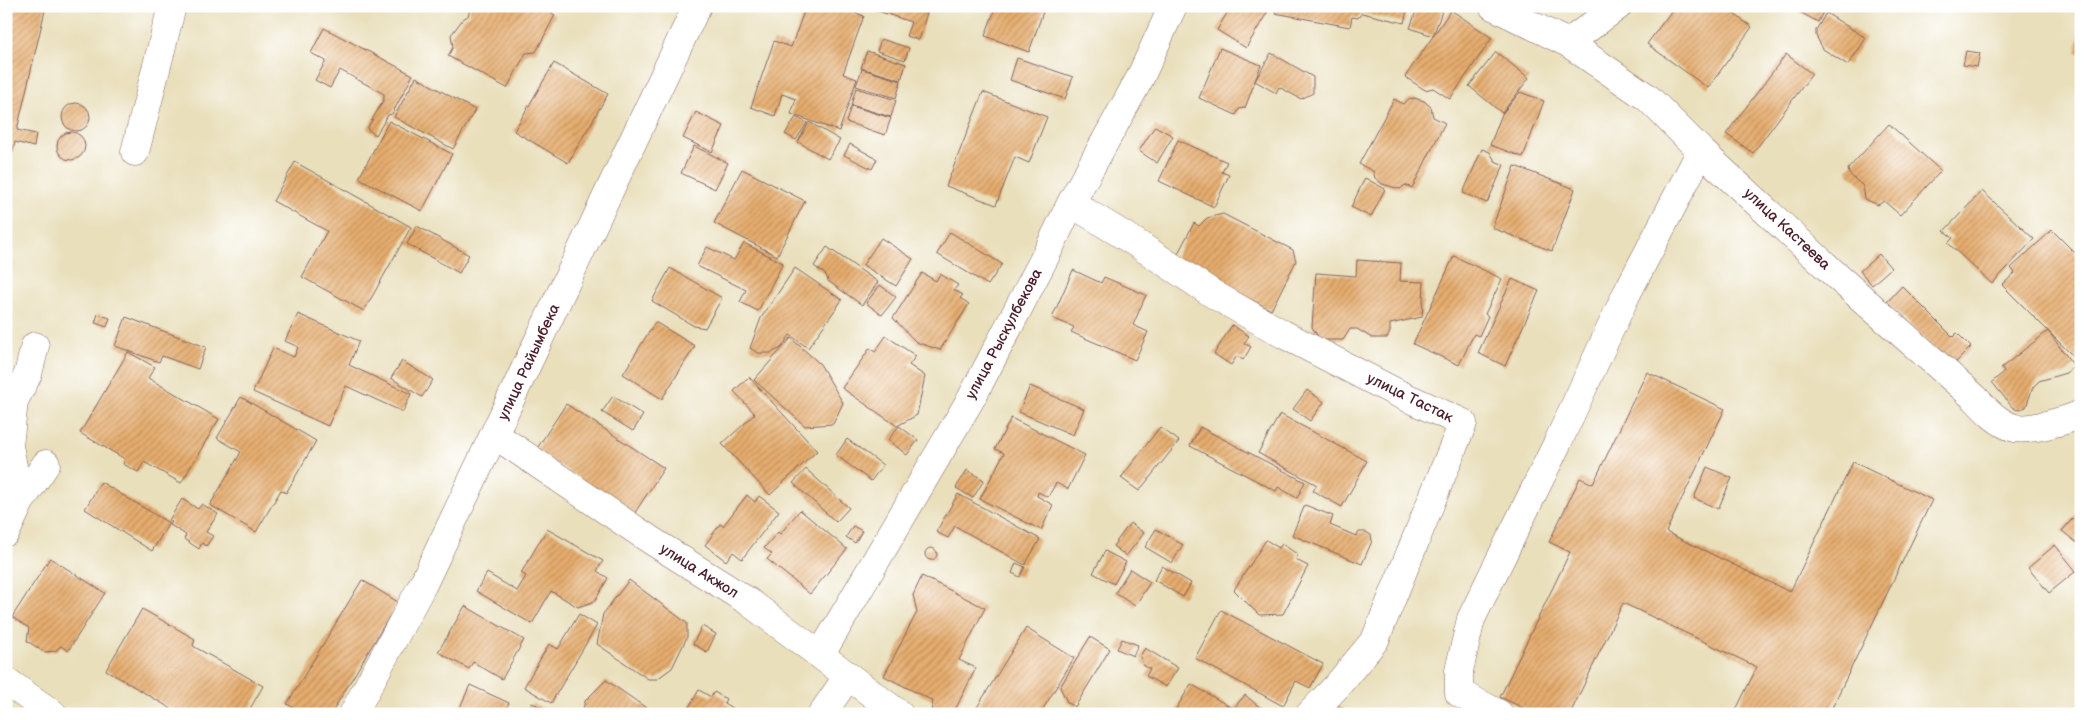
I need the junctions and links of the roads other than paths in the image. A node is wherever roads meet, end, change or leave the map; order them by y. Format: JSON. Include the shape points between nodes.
{"nodes":[{"id":1,"x":172,"y":6,"type":"edge"},
{"id":2,"x":697,"y":6,"type":"edge"},
{"id":3,"x":1172,"y":6,"type":"edge"},
{"id":4,"x":1493,"y":6,"type":"edge"},
{"id":5,"x":1618,"y":6,"type":"edge"},
{"id":6,"x":1568,"y":43,"type":"junction"},
{"id":7,"x":1701,"y":151,"type":"junction"},
{"id":8,"x":135,"y":152,"type":"dead end"},
{"id":9,"x":1071,"y":203,"type":"junction"},
{"id":10,"x":35,"y":346,"type":"dead end"},
{"id":11,"x":2081,"y":414,"type":"edge"},
{"id":12,"x":495,"y":435,"type":"junction"},
{"id":13,"x":46,"y":464,"type":"dead end"},
{"id":14,"x":20,"y":502,"type":"junction"},
{"id":15,"x":6,"y":532,"type":"edge"},
{"id":16,"x":821,"y":654,"type":"junction"},
{"id":17,"x":848,"y":676,"type":"junction"},
{"id":18,"x":6,"y":681,"type":"edge"},
{"id":19,"x":53,"y":714,"type":"edge"},
{"id":20,"x":353,"y":714,"type":"edge"},
{"id":21,"x":822,"y":714,"type":"edge"},
{"id":22,"x":898,"y":714,"type":"edge"},
{"id":23,"x":1310,"y":714,"type":"edge"},
{"id":24,"x":1499,"y":714,"type":"edge"}],
"edges":[{"from":1,"to":8,"type":"street"},
{"from":2,"to":12,"type":"street","name":"улица Райымбека"},
{"from":3,"to":9,"type":"street","name":"улица Рыскулбекова","via":[[1140,78]]},
{"from":4,"to":6,"type":"street","name":"улица Кастеева"},
{"from":5,"to":6,"type":"street"},
{"from":6,"to":7,"type":"street","name":"улица Кастеева","via":[[1648,98]]},
{"from":7,"to":11,"type":"street","name":"улица Кастеева","via":[[1992,416],[2016,428],[2067,420]]},
{"from":7,"to":24,"type":"street","via":[[1626,295],[1471,619],[1459,671],[1459,692]]},
{"from":9,"to":16,"type":"street","name":"улица Рыскулбекова","via":[[972,397]]},
{"from":9,"to":23,"type":"street","name":"улица Тастак","via":[[1213,294],[1283,334],[1463,423],[1375,640]]},
{"from":10,"to":14,"type":"street","via":[[28,374],[14,401],[9,446]]},
{"from":12,"to":16,"type":"street","name":"улица Акжол","via":[[749,602]]},
{"from":12,"to":20,"type":"street","name":"улица Райымбека","via":[[423,584]]},
{"from":13,"to":14,"type":"street"},
{"from":14,"to":15,"type":"street"},
{"from":16,"to":17,"type":"street","name":"улица Акжол"},
{"from":17,"to":21,"type":"street"},
{"from":17,"to":22,"type":"street","name":"улица Акжол"},
{"from":18,"to":19,"type":"street"}]}
